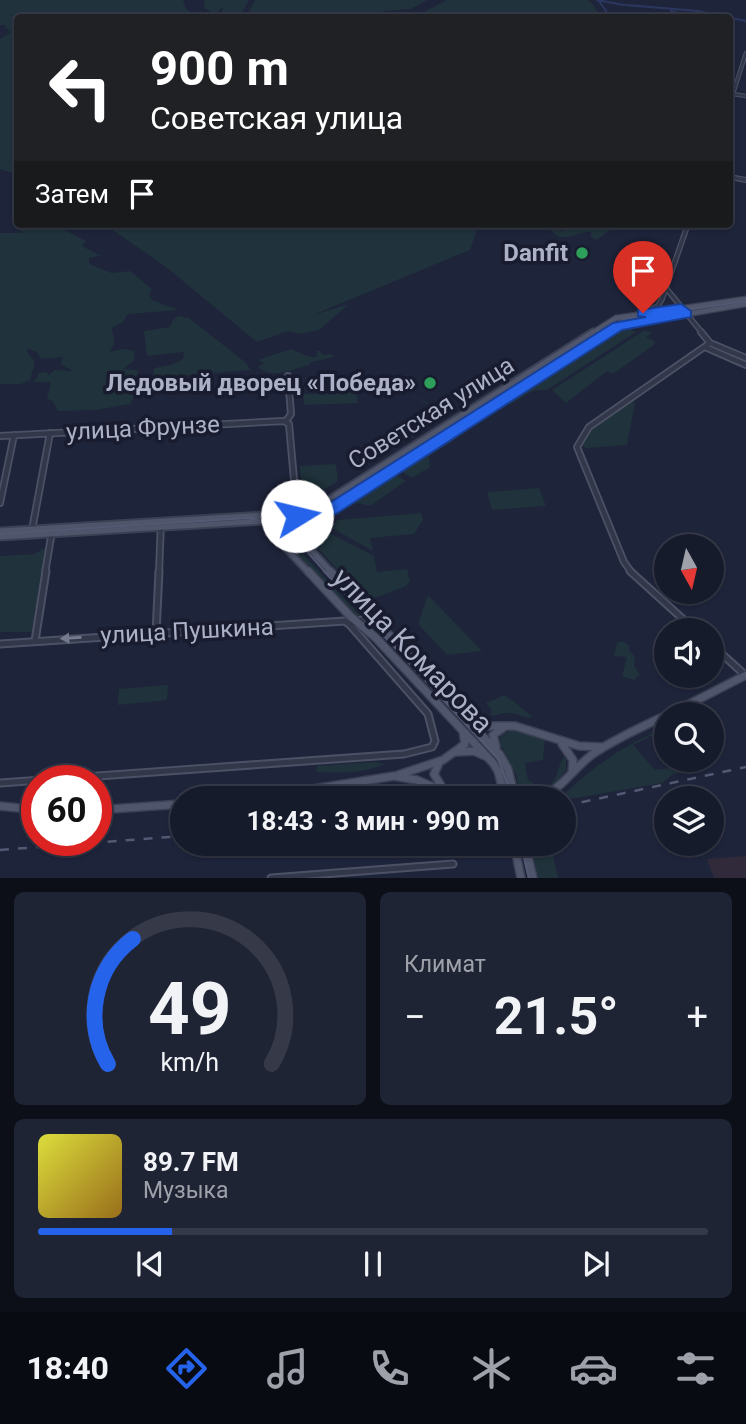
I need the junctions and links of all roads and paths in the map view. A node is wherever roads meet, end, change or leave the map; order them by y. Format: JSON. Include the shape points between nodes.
{"nodes":[{"id":1,"x":746,"y":53,"type":"edge"},
{"id":2,"x":733,"y":94,"type":"joint"},
{"id":3,"x":746,"y":96,"type":"edge"},
{"id":4,"x":687,"y":228,"type":"edge"},
{"id":5,"x":666,"y":288,"type":"junction"},
{"id":6,"x":746,"y":299,"type":"edge"},
{"id":7,"x":746,"y":304,"type":"edge"},
{"id":8,"x":684,"y":311,"type":"junction"},
{"id":9,"x":643,"y":313,"type":"junction"},
{"id":10,"x":707,"y":345,"type":"junction"},
{"id":11,"x":746,"y":358,"type":"edge"},
{"id":12,"x":746,"y":365,"type":"edge"},
{"id":13,"x":288,"y":376,"type":"dead end"},
{"id":14,"x":286,"y":421,"type":"junction"},
{"id":15,"x":50,"y":433,"type":"junction"},
{"id":16,"x":14,"y":435,"type":"junction"},
{"id":17,"x":0,"y":436,"type":"edge"},
{"id":18,"x":0,"y":503,"type":"edge"},
{"id":19,"x":330,"y":511,"type":"junction"},
{"id":20,"x":297,"y":516,"type":"junction"},
{"id":21,"x":268,"y":517,"type":"junction"},
{"id":22,"x":161,"y":524,"type":"junction"},
{"id":23,"x":52,"y":530,"type":"junction"},
{"id":24,"x":0,"y":531,"type":"edge"},
{"id":25,"x":32,"y":532,"type":"junction"},
{"id":26,"x":300,"y":535,"type":"junction"},
{"id":27,"x":0,"y":537,"type":"edge"},
{"id":28,"x":371,"y":615,"type":"junction"},
{"id":29,"x":682,"y":618,"type":"edge"},
{"id":30,"x":359,"y":621,"type":"junction"},
{"id":31,"x":350,"y":625,"type":"junction"},
{"id":32,"x":156,"y":633,"type":"junction"},
{"id":33,"x":35,"y":641,"type":"junction"},
{"id":34,"x":0,"y":643,"type":"edge"},
{"id":35,"x":724,"y":656,"type":"edge"},
{"id":36,"x":746,"y":675,"type":"edge"},
{"id":37,"x":693,"y":702,"type":"edge"},
{"id":38,"x":654,"y":722,"type":"edge"},
{"id":39,"x":473,"y":724,"type":"junction"},
{"id":40,"x":513,"y":726,"type":"junction"},
{"id":41,"x":462,"y":728,"type":"junction"},
{"id":42,"x":558,"y":741,"type":"junction"},
{"id":43,"x":606,"y":746,"type":"junction"},
{"id":44,"x":454,"y":752,"type":"junction"},
{"id":45,"x":500,"y":755,"type":"junction"},
{"id":46,"x":442,"y":759,"type":"junction"},
{"id":47,"x":491,"y":759,"type":"junction"},
{"id":48,"x":571,"y":775,"type":"junction"},
{"id":49,"x":394,"y":776,"type":"junction"},
{"id":50,"x":0,"y":783,"type":"edge"},
{"id":51,"x":512,"y":783,"type":"joint"},
{"id":52,"x":332,"y":786,"type":"edge"},
{"id":53,"x":431,"y":786,"type":"edge"},
{"id":54,"x":441,"y":786,"type":"edge"},
{"id":55,"x":503,"y":786,"type":"edge"},
{"id":56,"x":513,"y":786,"type":"edge"},
{"id":57,"x":561,"y":786,"type":"edge"},
{"id":58,"x":170,"y":805,"type":"edge"},
{"id":59,"x":0,"y":806,"type":"edge"},
{"id":60,"x":21,"y":808,"type":"edge"},
{"id":61,"x":112,"y":809,"type":"edge"},
{"id":62,"x":516,"y":856,"type":"edge"},
{"id":63,"x":528,"y":856,"type":"edge"},
{"id":64,"x":453,"y":864,"type":"dead end"},
{"id":65,"x":271,"y":878,"type":"edge"},
{"id":66,"x":521,"y":878,"type":"edge"},
{"id":67,"x":533,"y":878,"type":"edge"}],
"edges":[{"from":1,"to":2,"type":"street"},
{"from":2,"to":3,"type":"street"},
{"from":4,"to":5,"type":"street"},
{"from":5,"to":8,"type":"street"},
{"from":5,"to":9,"type":"street","via":[[658,306]]},
{"from":6,"to":8,"type":"main road","name":"Советская улица"},
{"from":7,"to":8,"type":"main road","name":"Советская улица"},
{"from":8,"to":9,"type":"main road","name":"Советская улица"},
{"from":8,"to":10,"type":"street"},
{"from":8,"to":19,"type":"main road","name":"Советская улица","via":[[618,326]]},
{"from":9,"to":20,"type":"main road","name":"Советская улица","via":[[611,320],[321,506]]},
{"from":10,"to":11,"type":"street"},
{"from":10,"to":12,"type":"street"},
{"from":10,"to":29,"type":"street","via":[[589,427],[577,447],[630,572]]},
{"from":13,"to":14,"type":"street","via":[[291,414]]},
{"from":14,"to":15,"type":"street","name":"улица Фрунзе"},
{"from":14,"to":20,"type":"street"},
{"from":15,"to":16,"type":"street","name":"улица Фрунзе"},
{"from":15,"to":25,"type":"street"},
{"from":16,"to":17,"type":"street","name":"улица Фрунзе"},
{"from":16,"to":18,"type":"street"},
{"from":19,"to":20,"type":"main road","name":"Советская улица"},
{"from":19,"to":26,"type":"main road","name":"Советская улица"},
{"from":20,"to":21,"type":"main road","name":"Советская улица"},
{"from":20,"to":26,"type":"main road"},
{"from":21,"to":22,"type":"main road","name":"Советская улица"},
{"from":21,"to":30,"type":"main road","name":"улица Комарова","via":[[271,532]]},
{"from":22,"to":23,"type":"main road","name":"Советская улица"},
{"from":22,"to":32,"type":"street"},
{"from":23,"to":25,"type":"main road","name":"Советская улица"},
{"from":23,"to":33,"type":"street"},
{"from":24,"to":25,"type":"main road","name":"Советская улица"},
{"from":25,"to":27,"type":"main road","name":"Советская улица"},
{"from":26,"to":28,"type":"main road","name":"улица Комарова"},
{"from":28,"to":30,"type":"street","name":"улица Пушкина"},
{"from":28,"to":39,"type":"main road","name":"улица Комарова"},
{"from":30,"to":31,"type":"street","name":"улица Пушкина"},
{"from":30,"to":41,"type":"main road","name":"улица Комарова"},
{"from":31,"to":32,"type":"street","name":"улица Пушкина","via":[[345,621]]},
{"from":31,"to":50,"type":"street","name":"улица Комарова","via":[[432,721],[432,747],[404,754]]},
{"from":32,"to":33,"type":"street","name":"улица Пушкина","one_way":true},
{"from":33,"to":34,"type":"street","name":"улица Пушкина"},
{"from":35,"to":36,"type":"street"},
{"from":36,"to":37,"type":"main road"},
{"from":38,"to":43,"type":"main road"},
{"from":39,"to":40,"type":"main road"},
{"from":39,"to":45,"type":"main road","name":"улица Комарова"},
{"from":40,"to":42,"type":"main road"},
{"from":40,"to":45,"type":"main road","via":[[493,735]]},
{"from":41,"to":44,"type":"main road","via":[[465,744]]},
{"from":41,"to":47,"type":"main road","name":"улица Комарова"},
{"from":42,"to":43,"type":"main road","via":[[583,748]]},
{"from":42,"to":48,"type":"main road","via":[[573,760]]},
{"from":43,"to":48,"type":"main road"},
{"from":44,"to":46,"type":"main road"},
{"from":44,"to":47,"type":"main road","via":[[474,751]]},
{"from":45,"to":51,"type":"main road","name":"улица Комарова"},
{"from":46,"to":49,"type":"main road"},
{"from":46,"to":54,"type":"main road","via":[[436,765],[435,779]]},
{"from":47,"to":55,"type":"main road","name":"улица Комарова"},
{"from":48,"to":57,"type":"main road"},
{"from":49,"to":52,"type":"main road"},
{"from":49,"to":53,"type":"main road"},
{"from":51,"to":56,"type":"main road"},
{"from":58,"to":61,"type":"main road"},
{"from":59,"to":60,"type":"main road"},
{"from":62,"to":66,"type":"main road"},
{"from":63,"to":67,"type":"main road"},
{"from":64,"to":65,"type":"street"}]}
